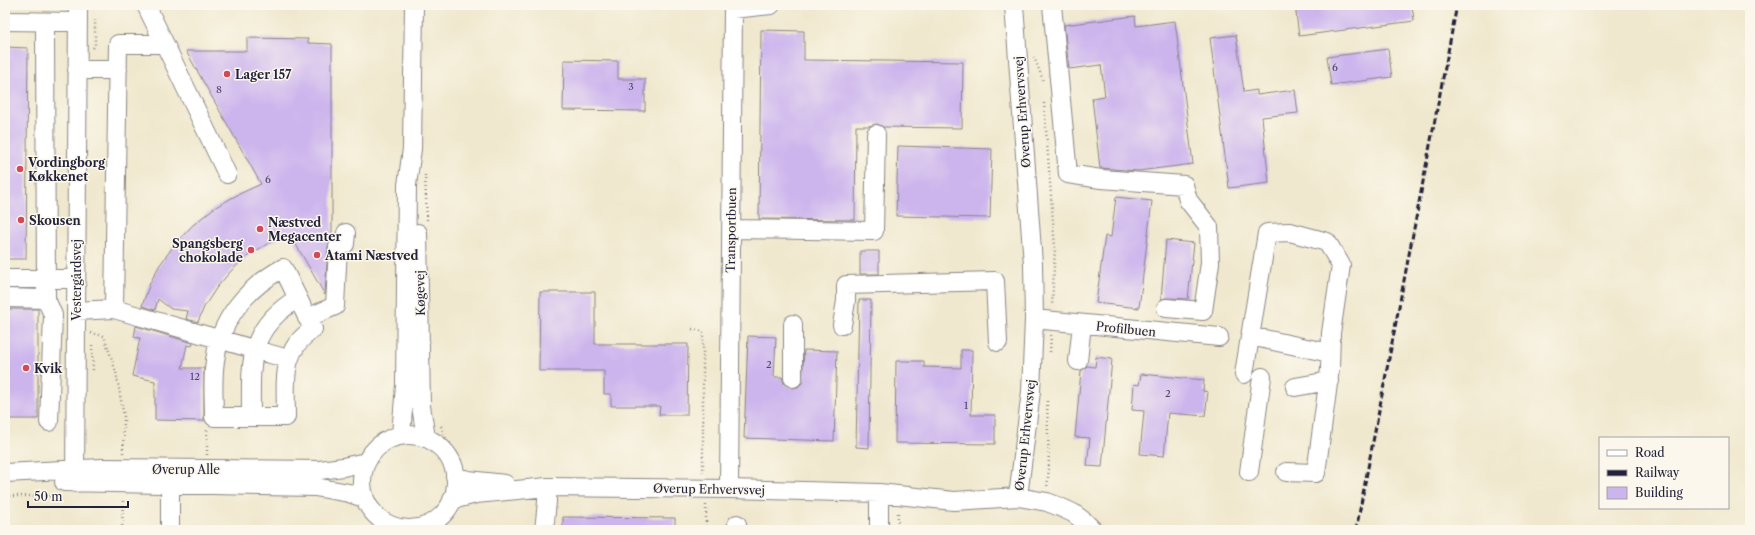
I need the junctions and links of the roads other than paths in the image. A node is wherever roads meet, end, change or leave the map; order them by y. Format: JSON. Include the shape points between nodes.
{"nodes":[{"id":1,"x":146,"y":5,"type":"edge"},
{"id":2,"x":414,"y":5,"type":"edge"},
{"id":3,"x":771,"y":5,"type":"edge"},
{"id":4,"x":1052,"y":5,"type":"edge"},
{"id":5,"x":1018,"y":6,"type":"edge"},
{"id":6,"x":78,"y":13,"type":"edge"},
{"id":7,"x":5,"y":21,"type":"edge"},
{"id":8,"x":45,"y":22,"type":"junction"},
{"id":9,"x":165,"y":44,"type":"junction"},
{"id":10,"x":77,"y":70,"type":"junction"},
{"id":11,"x":118,"y":70,"type":"junction"},
{"id":12,"x":876,"y":134,"type":"dead end"},
{"id":13,"x":412,"y":149,"type":"junction"},
{"id":14,"x":227,"y":174,"type":"dead end"},
{"id":15,"x":731,"y":229,"type":"junction"},
{"id":16,"x":346,"y":233,"type":"dead end"},
{"id":17,"x":5,"y":278,"type":"edge"},
{"id":18,"x":46,"y":279,"type":"junction"},
{"id":19,"x":76,"y":279,"type":"junction"},
{"id":20,"x":5,"y":298,"type":"edge"},
{"id":21,"x":298,"y":298,"type":"junction"},
{"id":22,"x":46,"y":299,"type":"junction"},
{"id":23,"x":114,"y":309,"type":"junction"},
{"id":24,"x":76,"y":311,"type":"junction"},
{"id":25,"x":307,"y":318,"type":"junction"},
{"id":26,"x":1034,"y":319,"type":"junction"},
{"id":27,"x":793,"y":324,"type":"dead end"},
{"id":28,"x":1082,"y":324,"type":"junction"},
{"id":29,"x":842,"y":325,"type":"dead end"},
{"id":30,"x":1170,"y":333,"type":"junction"},
{"id":31,"x":1250,"y":336,"type":"junction"},
{"id":32,"x":1219,"y":337,"type":"dead end"},
{"id":33,"x":219,"y":339,"type":"junction"},
{"id":34,"x":998,"y":342,"type":"dead end"},
{"id":35,"x":254,"y":349,"type":"junction"},
{"id":36,"x":1330,"y":353,"type":"junction"},
{"id":37,"x":288,"y":359,"type":"junction"},
{"id":38,"x":1078,"y":361,"type":"dead end"},
{"id":39,"x":1244,"y":374,"type":"dead end"},
{"id":40,"x":1262,"y":376,"type":"dead end"},
{"id":41,"x":793,"y":378,"type":"dead end"},
{"id":42,"x":1328,"y":381,"type":"junction"},
{"id":43,"x":1295,"y":387,"type":"dead end"},
{"id":44,"x":251,"y":417,"type":"junction"},
{"id":45,"x":49,"y":422,"type":"dead end"},
{"id":46,"x":402,"y":430,"type":"junction"},
{"id":47,"x":425,"y":432,"type":"junction"},
{"id":48,"x":361,"y":463,"type":"junction"},
{"id":49,"x":1249,"y":472,"type":"dead end"},
{"id":50,"x":1286,"y":472,"type":"dead end"},
{"id":51,"x":5,"y":473,"type":"edge"},
{"id":52,"x":75,"y":476,"type":"junction"},
{"id":53,"x":170,"y":477,"type":"junction"},
{"id":54,"x":460,"y":477,"type":"junction"},
{"id":55,"x":5,"y":479,"type":"edge"},
{"id":56,"x":538,"y":488,"type":"junction"},
{"id":57,"x":729,"y":489,"type":"junction"},
{"id":58,"x":879,"y":493,"type":"junction"},
{"id":59,"x":1018,"y":496,"type":"junction"},
{"id":60,"x":360,"y":497,"type":"junction"},
{"id":61,"x":457,"y":499,"type":"junction"},
{"id":62,"x":432,"y":528,"type":"edge"},
{"id":63,"x":401,"y":529,"type":"edge"},
{"id":64,"x":170,"y":530,"type":"edge"},
{"id":65,"x":544,"y":530,"type":"edge"},
{"id":66,"x":879,"y":530,"type":"edge"},
{"id":67,"x":1093,"y":530,"type":"edge"}],
"edges":[{"from":1,"to":9,"type":"street"},
{"from":2,"to":13,"type":"street","name":"Køgevej"},
{"from":3,"to":15,"type":"street","name":"Transportbuen","via":[[733,9]]},
{"from":4,"to":30,"type":"street","via":[[1068,174],[1184,185],[1188,200],[1208,227],[1210,263],[1203,311],[1169,308]]},
{"from":5,"to":26,"type":"street","name":"Øverup Erhvervsvej"},
{"from":6,"to":8,"type":"street"},
{"from":6,"to":10,"type":"street","name":"Vestergårdsvej"},
{"from":7,"to":8,"type":"street"},
{"from":8,"to":18,"type":"street"},
{"from":9,"to":11,"type":"street","via":[[118,44]]},
{"from":9,"to":14,"type":"street"},
{"from":10,"to":11,"type":"street"},
{"from":10,"to":19,"type":"street","name":"Vestergårdsvej"},
{"from":11,"to":23,"type":"street"},
{"from":12,"to":15,"type":"street","via":[[874,231]]},
{"from":13,"to":46,"type":"street","name":"Køgevej","via":[[408,185]]},
{"from":13,"to":47,"type":"street","name":"Køgevej","via":[[416,182],[420,291],[421,406]]},
{"from":15,"to":57,"type":"street","name":"Transportbuen"},
{"from":16,"to":25,"type":"street","via":[[345,244],[338,247],[335,306]]},
{"from":17,"to":18,"type":"street"},
{"from":18,"to":19,"type":"street"},
{"from":18,"to":22,"type":"street"},
{"from":19,"to":24,"type":"street","name":"Vestergårdsvej"},
{"from":20,"to":22,"type":"street"},
{"from":21,"to":25,"type":"street"},
{"from":21,"to":33,"type":"street","via":[[283,268],[246,294],[235,308]]},
{"from":21,"to":35,"type":"street","via":[[283,307],[271,319]]},
{"from":22,"to":45,"type":"street","via":[[52,315]]},
{"from":23,"to":24,"type":"street"},
{"from":23,"to":33,"type":"street"},
{"from":24,"to":52,"type":"street","name":"Vestergårdsvej"},
{"from":25,"to":37,"type":"street","via":[[313,329],[298,342]]},
{"from":26,"to":28,"type":"street","name":"Profilbuen"},
{"from":26,"to":59,"type":"street","name":"Øverup Erhvervsvej","via":[[1031,391]]},
{"from":27,"to":41,"type":"street"},
{"from":28,"to":30,"type":"street","name":"Profilbuen"},
{"from":28,"to":38,"type":"street"},
{"from":29,"to":34,"type":"street","via":[[846,285],[995,281]]},
{"from":30,"to":32,"type":"street","name":"Profilbuen"},
{"from":31,"to":36,"type":"street"},
{"from":31,"to":36,"type":"street","via":[[1267,233],[1290,232],[1327,242],[1341,265]]},
{"from":31,"to":39,"type":"street"},
{"from":33,"to":35,"type":"street"},
{"from":33,"to":44,"type":"street","via":[[214,363],[214,417]]},
{"from":35,"to":37,"type":"street"},
{"from":35,"to":44,"type":"street","via":[[251,365]]},
{"from":36,"to":42,"type":"street"},
{"from":37,"to":44,"type":"street","via":[[286,417]]},
{"from":40,"to":49,"type":"street"},
{"from":42,"to":43,"type":"street"},
{"from":42,"to":50,"type":"street","via":[[1316,472]]},
{"from":46,"to":47,"type":"street","via":[[414,435]]},
{"from":46,"to":48,"type":"street","via":[[376,447]]},
{"from":47,"to":54,"type":"street","via":[[449,457]]},
{"from":48,"to":53,"type":"street","name":"Øverup Alle","via":[[320,470]]},
{"from":48,"to":60,"type":"street"},
{"from":51,"to":52,"type":"street","name":"Øverup Alle"},
{"from":52,"to":53,"type":"street","name":"Øverup Alle"},
{"from":52,"to":55,"type":"street","name":"Øverup Alle"},
{"from":53,"to":60,"type":"street","name":"Øverup Alle","via":[[315,487]]},
{"from":53,"to":64,"type":"street"},
{"from":54,"to":56,"type":"street","name":"Øverup Erhvervsvej"},
{"from":54,"to":61,"type":"street","via":[[455,488]]},
{"from":56,"to":57,"type":"street","name":"Øverup Erhvervsvej"},
{"from":56,"to":61,"type":"street","name":"Øverup Erhvervsvej"},
{"from":56,"to":65,"type":"street","via":[[547,502]]},
{"from":57,"to":58,"type":"street","name":"Øverup Erhvervsvej"},
{"from":58,"to":59,"type":"street","name":"Øverup Erhvervsvej","via":[[954,500]]},
{"from":58,"to":66,"type":"street"},
{"from":59,"to":67,"type":"street","via":[[1060,507],[1086,522]]},
{"from":60,"to":63,"type":"street","via":[[378,518]]},
{"from":61,"to":62,"type":"street"},
{"from":62,"to":63,"type":"street"}]}
